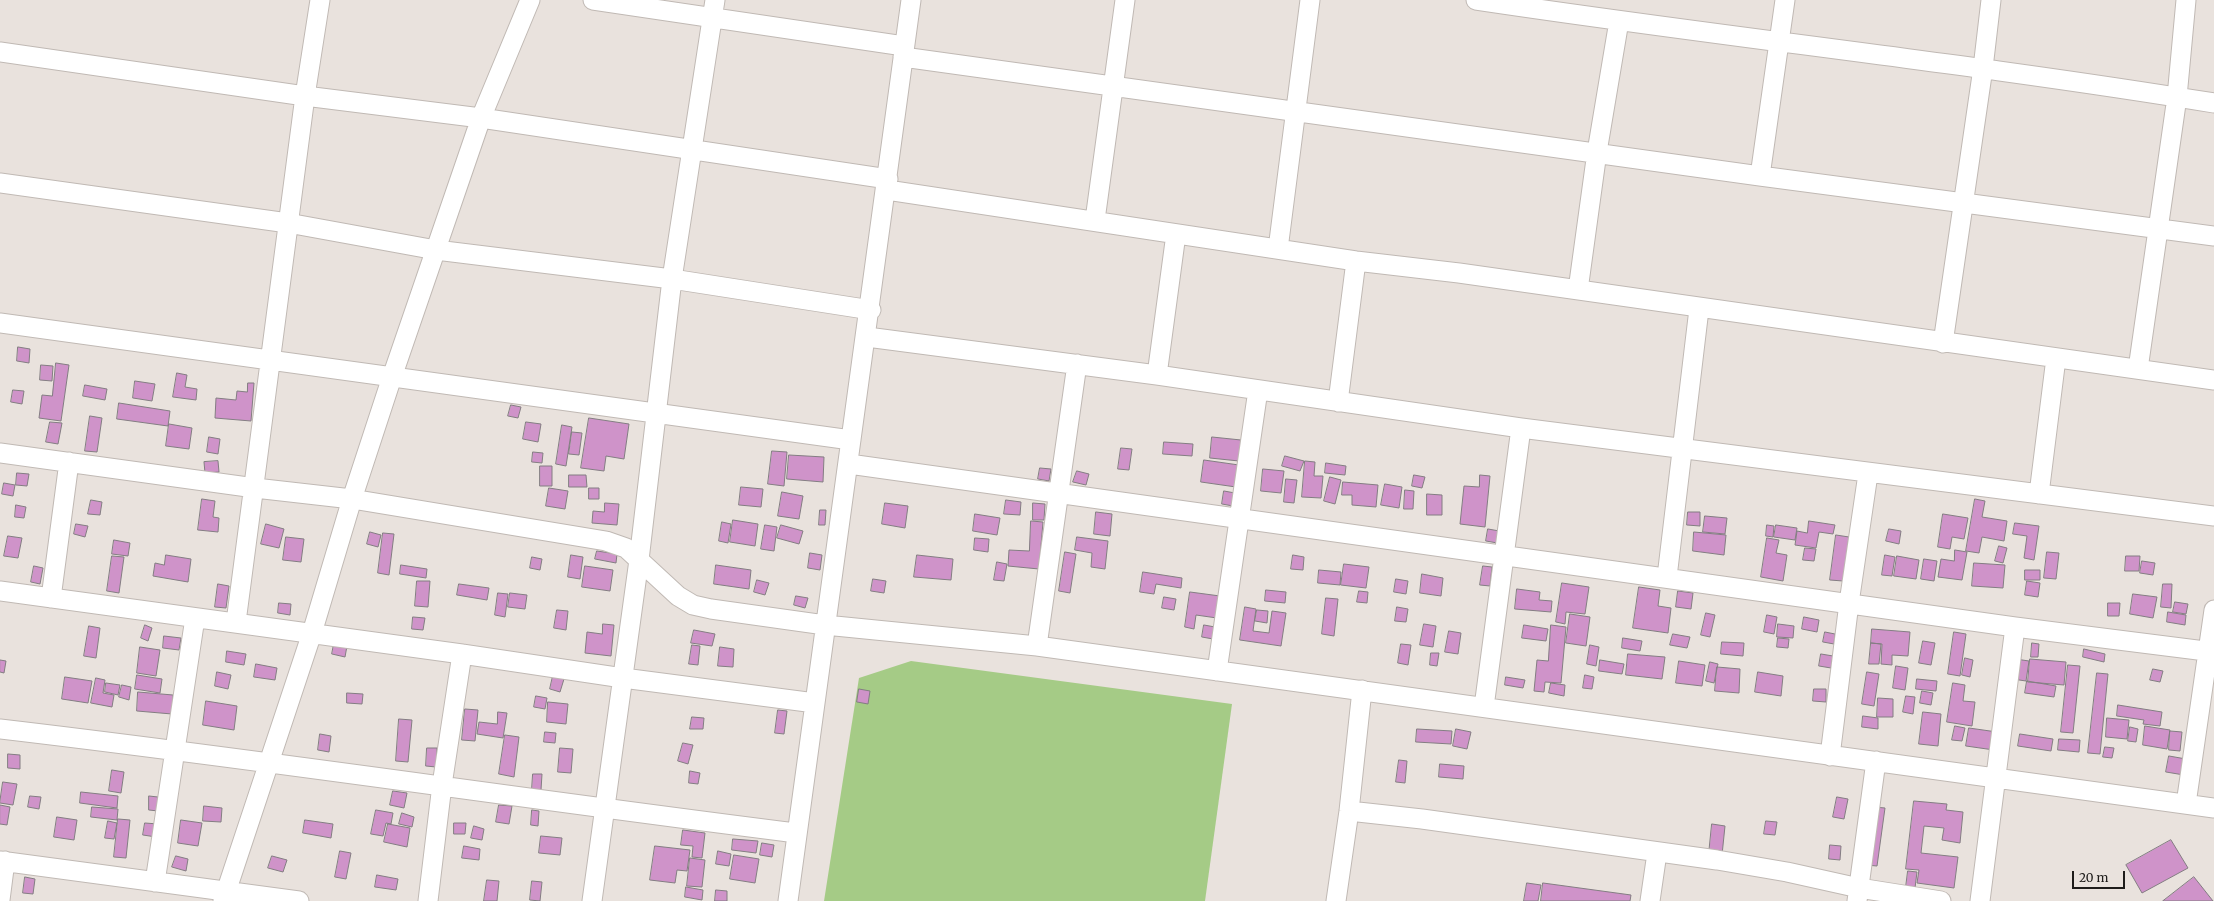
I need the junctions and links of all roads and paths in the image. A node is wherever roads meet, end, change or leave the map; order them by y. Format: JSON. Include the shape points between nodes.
{"nodes":[{"id":1,"x":320,"y":0,"type":"edge"},
{"id":2,"x":530,"y":0,"type":"edge"},
{"id":3,"x":593,"y":0,"type":"edge"},
{"id":4,"x":912,"y":0,"type":"edge"},
{"id":5,"x":1125,"y":0,"type":"edge"},
{"id":6,"x":1310,"y":0,"type":"edge"},
{"id":7,"x":1476,"y":0,"type":"edge"},
{"id":8,"x":1785,"y":0,"type":"edge"},
{"id":9,"x":1991,"y":0,"type":"edge"},
{"id":10,"x":2186,"y":0,"type":"edge"},
{"id":11,"x":714,"y":8,"type":"edge"},
{"id":12,"x":1619,"y":21,"type":"junction"},
{"id":13,"x":1780,"y":42,"type":"junction"},
{"id":14,"x":904,"y":51,"type":"junction"},
{"id":15,"x":0,"y":52,"type":"edge"},
{"id":16,"x":1983,"y":68,"type":"junction"},
{"id":17,"x":1113,"y":86,"type":"junction"},
{"id":18,"x":305,"y":96,"type":"junction"},
{"id":19,"x":2177,"y":97,"type":"junction"},
{"id":20,"x":2214,"y":103,"type":"edge"},
{"id":21,"x":1295,"y":111,"type":"junction"},
{"id":22,"x":481,"y":118,"type":"junction"},
{"id":23,"x":694,"y":150,"type":"junction"},
{"id":24,"x":1597,"y":152,"type":"junction"},
{"id":25,"x":1760,"y":176,"type":"junction"},
{"id":26,"x":0,"y":183,"type":"edge"},
{"id":27,"x":887,"y":184,"type":"junction"},
{"id":28,"x":1963,"y":203,"type":"junction"},
{"id":29,"x":1095,"y":220,"type":"junction"},
{"id":30,"x":288,"y":223,"type":"junction"},
{"id":31,"x":2158,"y":229,"type":"junction"},
{"id":32,"x":1176,"y":234,"type":"junction"},
{"id":33,"x":2214,"y":236,"type":"edge"},
{"id":34,"x":1278,"y":249,"type":"junction"},
{"id":35,"x":436,"y":250,"type":"junction"},
{"id":36,"x":1356,"y":261,"type":"junction"},
{"id":37,"x":672,"y":279,"type":"junction"},
{"id":38,"x":1578,"y":290,"type":"junction"},
{"id":39,"x":1699,"y":309,"type":"junction"},
{"id":40,"x":870,"y":310,"type":"junction"},
{"id":41,"x":0,"y":323,"type":"edge"},
{"id":42,"x":867,"y":337,"type":"junction"},
{"id":43,"x":1943,"y":343,"type":"junction"},
{"id":44,"x":2056,"y":358,"type":"junction"},
{"id":45,"x":270,"y":360,"type":"junction"},
{"id":46,"x":1077,"y":364,"type":"junction"},
{"id":47,"x":2138,"y":370,"type":"junction"},
{"id":48,"x":1157,"y":375,"type":"junction"},
{"id":49,"x":392,"y":377,"type":"junction"},
{"id":50,"x":2214,"y":380,"type":"edge"},
{"id":51,"x":1258,"y":390,"type":"junction"},
{"id":52,"x":1338,"y":402,"type":"junction"},
{"id":53,"x":657,"y":413,"type":"junction"},
{"id":54,"x":1521,"y":428,"type":"junction"},
{"id":55,"x":851,"y":440,"type":"junction"},
{"id":56,"x":1681,"y":448,"type":"junction"},
{"id":57,"x":0,"y":453,"type":"edge"},
{"id":58,"x":69,"y":462,"type":"junction"},
{"id":59,"x":849,"y":464,"type":"junction"},
{"id":60,"x":1868,"y":474,"type":"junction"},
{"id":61,"x":255,"y":488,"type":"junction"},
{"id":62,"x":1057,"y":493,"type":"junction"},
{"id":63,"x":2039,"y":494,"type":"junction"},
{"id":64,"x":352,"y":499,"type":"junction"},
{"id":65,"x":2214,"y":516,"type":"edge"},
{"id":66,"x":1238,"y":519,"type":"junction"},
{"id":67,"x":1505,"y":555,"type":"junction"},
{"id":68,"x":639,"y":560,"type":"junction"},
{"id":69,"x":1667,"y":577,"type":"junction"},
{"id":70,"x":0,"y":591,"type":"edge"},
{"id":71,"x":51,"y":598,"type":"junction"},
{"id":72,"x":1849,"y":603,"type":"junction"},
{"id":73,"x":2214,"y":610,"type":"edge"},
{"id":74,"x":195,"y":618,"type":"junction"},
{"id":75,"x":236,"y":622,"type":"junction"},
{"id":76,"x":826,"y":625,"type":"junction"},
{"id":77,"x":2015,"y":627,"type":"junction"},
{"id":78,"x":312,"y":633,"type":"junction"},
{"id":79,"x":1037,"y":646,"type":"junction"},
{"id":80,"x":2211,"y":652,"type":"edge"},
{"id":81,"x":462,"y":654,"type":"junction"},
{"id":82,"x":1217,"y":671,"type":"junction"},
{"id":83,"x":623,"y":678,"type":"junction"},
{"id":84,"x":1362,"y":690,"type":"junction"},
{"id":85,"x":815,"y":703,"type":"junction"},
{"id":86,"x":1484,"y":707,"type":"junction"},
{"id":87,"x":0,"y":729,"type":"edge"},
{"id":88,"x":174,"y":749,"type":"junction"},
{"id":89,"x":1830,"y":756,"type":"junction"},
{"id":90,"x":1876,"y":761,"type":"junction"},
{"id":91,"x":269,"y":762,"type":"junction"},
{"id":92,"x":1997,"y":778,"type":"junction"},
{"id":93,"x":442,"y":785,"type":"junction"},
{"id":94,"x":2186,"y":804,"type":"junction"},
{"id":95,"x":2214,"y":808,"type":"edge"},
{"id":96,"x":604,"y":809,"type":"junction"},
{"id":97,"x":1349,"y":811,"type":"junction"},
{"id":98,"x":796,"y":833,"type":"junction"},
{"id":99,"x":1657,"y":853,"type":"junction"},
{"id":100,"x":2,"y":861,"type":"edge"},
{"id":101,"x":155,"y":882,"type":"junction"},
{"id":102,"x":1858,"y":894,"type":"edge"},
{"id":103,"x":225,"y":896,"type":"edge"},
{"id":104,"x":0,"y":900,"type":"edge"},
{"id":105,"x":299,"y":901,"type":"edge"},
{"id":106,"x":428,"y":901,"type":"edge"},
{"id":107,"x":592,"y":901,"type":"edge"},
{"id":108,"x":788,"y":901,"type":"edge"},
{"id":109,"x":1336,"y":901,"type":"edge"},
{"id":110,"x":1650,"y":901,"type":"edge"},
{"id":111,"x":1941,"y":901,"type":"edge"},
{"id":112,"x":1980,"y":901,"type":"edge"}],
"edges":[{"from":1,"to":18,"type":"street"},
{"from":2,"to":22,"type":"street"},
{"from":3,"to":11,"type":"street"},
{"from":4,"to":14,"type":"street"},
{"from":5,"to":17,"type":"street"},
{"from":6,"to":21,"type":"street"},
{"from":7,"to":12,"type":"street"},
{"from":8,"to":13,"type":"street"},
{"from":9,"to":16,"type":"street"},
{"from":10,"to":19,"type":"street"},
{"from":11,"to":14,"type":"street"},
{"from":11,"to":23,"type":"street"},
{"from":12,"to":13,"type":"street"},
{"from":12,"to":24,"type":"street"},
{"from":13,"to":16,"type":"street"},
{"from":13,"to":25,"type":"street"},
{"from":14,"to":17,"type":"street"},
{"from":14,"to":27,"type":"street"},
{"from":15,"to":18,"type":"street"},
{"from":16,"to":19,"type":"street"},
{"from":16,"to":28,"type":"street"},
{"from":17,"to":21,"type":"street"},
{"from":17,"to":29,"type":"street"},
{"from":18,"to":22,"type":"street"},
{"from":18,"to":30,"type":"street"},
{"from":19,"to":20,"type":"street"},
{"from":19,"to":31,"type":"street"},
{"from":21,"to":24,"type":"street"},
{"from":21,"to":34,"type":"street"},
{"from":22,"to":23,"type":"street"},
{"from":22,"to":35,"type":"street"},
{"from":23,"to":27,"type":"street"},
{"from":23,"to":37,"type":"street"},
{"from":24,"to":25,"type":"street"},
{"from":24,"to":38,"type":"street"},
{"from":25,"to":28,"type":"street"},
{"from":26,"to":30,"type":"street"},
{"from":27,"to":29,"type":"street"},
{"from":27,"to":40,"type":"street"},
{"from":28,"to":31,"type":"street"},
{"from":28,"to":43,"type":"street"},
{"from":29,"to":32,"type":"street"},
{"from":30,"to":35,"type":"street"},
{"from":30,"to":45,"type":"street"},
{"from":31,"to":33,"type":"street"},
{"from":31,"to":47,"type":"street"},
{"from":32,"to":34,"type":"street"},
{"from":32,"to":48,"type":"street"},
{"from":34,"to":36,"type":"street"},
{"from":35,"to":37,"type":"street"},
{"from":35,"to":49,"type":"street"},
{"from":36,"to":38,"type":"street"},
{"from":36,"to":52,"type":"street"},
{"from":37,"to":40,"type":"street"},
{"from":37,"to":53,"type":"street"},
{"from":38,"to":39,"type":"street"},
{"from":39,"to":43,"type":"street"},
{"from":39,"to":56,"type":"street"},
{"from":40,"to":42,"type":"street"},
{"from":41,"to":45,"type":"street"},
{"from":42,"to":46,"type":"street"},
{"from":42,"to":55,"type":"street"},
{"from":43,"to":44,"type":"street"},
{"from":44,"to":47,"type":"street"},
{"from":44,"to":63,"type":"street"},
{"from":45,"to":49,"type":"street"},
{"from":45,"to":61,"type":"street"},
{"from":46,"to":48,"type":"street"},
{"from":46,"to":62,"type":"street"},
{"from":47,"to":50,"type":"street"},
{"from":48,"to":51,"type":"street"},
{"from":49,"to":53,"type":"street"},
{"from":49,"to":64,"type":"street"},
{"from":51,"to":52,"type":"street"},
{"from":51,"to":66,"type":"street"},
{"from":52,"to":54,"type":"street"},
{"from":53,"to":55,"type":"street"},
{"from":53,"to":68,"type":"street"},
{"from":54,"to":56,"type":"street"},
{"from":54,"to":67,"type":"street"},
{"from":55,"to":59,"type":"street"},
{"from":56,"to":60,"type":"street"},
{"from":56,"to":69,"type":"street"},
{"from":57,"to":58,"type":"street"},
{"from":58,"to":61,"type":"street"},
{"from":58,"to":71,"type":"street"},
{"from":59,"to":62,"type":"street"},
{"from":59,"to":76,"type":"street"},
{"from":60,"to":63,"type":"street"},
{"from":60,"to":72,"type":"street"},
{"from":61,"to":64,"type":"street"},
{"from":61,"to":75,"type":"street"},
{"from":62,"to":66,"type":"street"},
{"from":62,"to":79,"type":"street"},
{"from":63,"to":65,"type":"street"},
{"from":64,"to":68,"type":"street","via":[[606,541],[626,548]]},
{"from":64,"to":78,"type":"street"},
{"from":66,"to":67,"type":"street"},
{"from":66,"to":82,"type":"street"},
{"from":67,"to":69,"type":"street"},
{"from":67,"to":86,"type":"street"},
{"from":68,"to":76,"type":"street","via":[[678,596],[693,605],[711,610]]},
{"from":68,"to":83,"type":"street"},
{"from":69,"to":72,"type":"street"},
{"from":70,"to":71,"type":"street"},
{"from":71,"to":74,"type":"street"},
{"from":72,"to":77,"type":"street"},
{"from":72,"to":89,"type":"street"},
{"from":73,"to":80,"type":"street"},
{"from":74,"to":75,"type":"street"},
{"from":74,"to":88,"type":"street"},
{"from":75,"to":78,"type":"street"},
{"from":76,"to":79,"type":"street"},
{"from":76,"to":85,"type":"street"},
{"from":77,"to":80,"type":"street"},
{"from":77,"to":92,"type":"street"},
{"from":78,"to":81,"type":"street"},
{"from":78,"to":91,"type":"street"},
{"from":79,"to":82,"type":"street"},
{"from":80,"to":94,"type":"street"},
{"from":81,"to":83,"type":"street"},
{"from":81,"to":93,"type":"street"},
{"from":82,"to":84,"type":"street"},
{"from":83,"to":85,"type":"street"},
{"from":83,"to":96,"type":"street"},
{"from":84,"to":86,"type":"street"},
{"from":84,"to":97,"type":"street"},
{"from":85,"to":98,"type":"street"},
{"from":86,"to":89,"type":"street"},
{"from":87,"to":88,"type":"street"},
{"from":88,"to":91,"type":"street"},
{"from":88,"to":101,"type":"street"},
{"from":89,"to":90,"type":"street"},
{"from":90,"to":92,"type":"street"},
{"from":90,"to":102,"type":"street"},
{"from":91,"to":93,"type":"street"},
{"from":91,"to":103,"type":"street"},
{"from":92,"to":94,"type":"street"},
{"from":92,"to":112,"type":"street"},
{"from":93,"to":96,"type":"street"},
{"from":93,"to":106,"type":"street"},
{"from":94,"to":95,"type":"street"},
{"from":96,"to":98,"type":"street"},
{"from":96,"to":107,"type":"street"},
{"from":97,"to":99,"type":"street"},
{"from":97,"to":109,"type":"street"},
{"from":98,"to":108,"type":"street"},
{"from":99,"to":102,"type":"street","via":[[1787,872]]},
{"from":99,"to":110,"type":"street"},
{"from":100,"to":101,"type":"street"},
{"from":100,"to":104,"type":"street"},
{"from":101,"to":103,"type":"street"},
{"from":102,"to":111,"type":"street"},
{"from":103,"to":105,"type":"street"}]}
